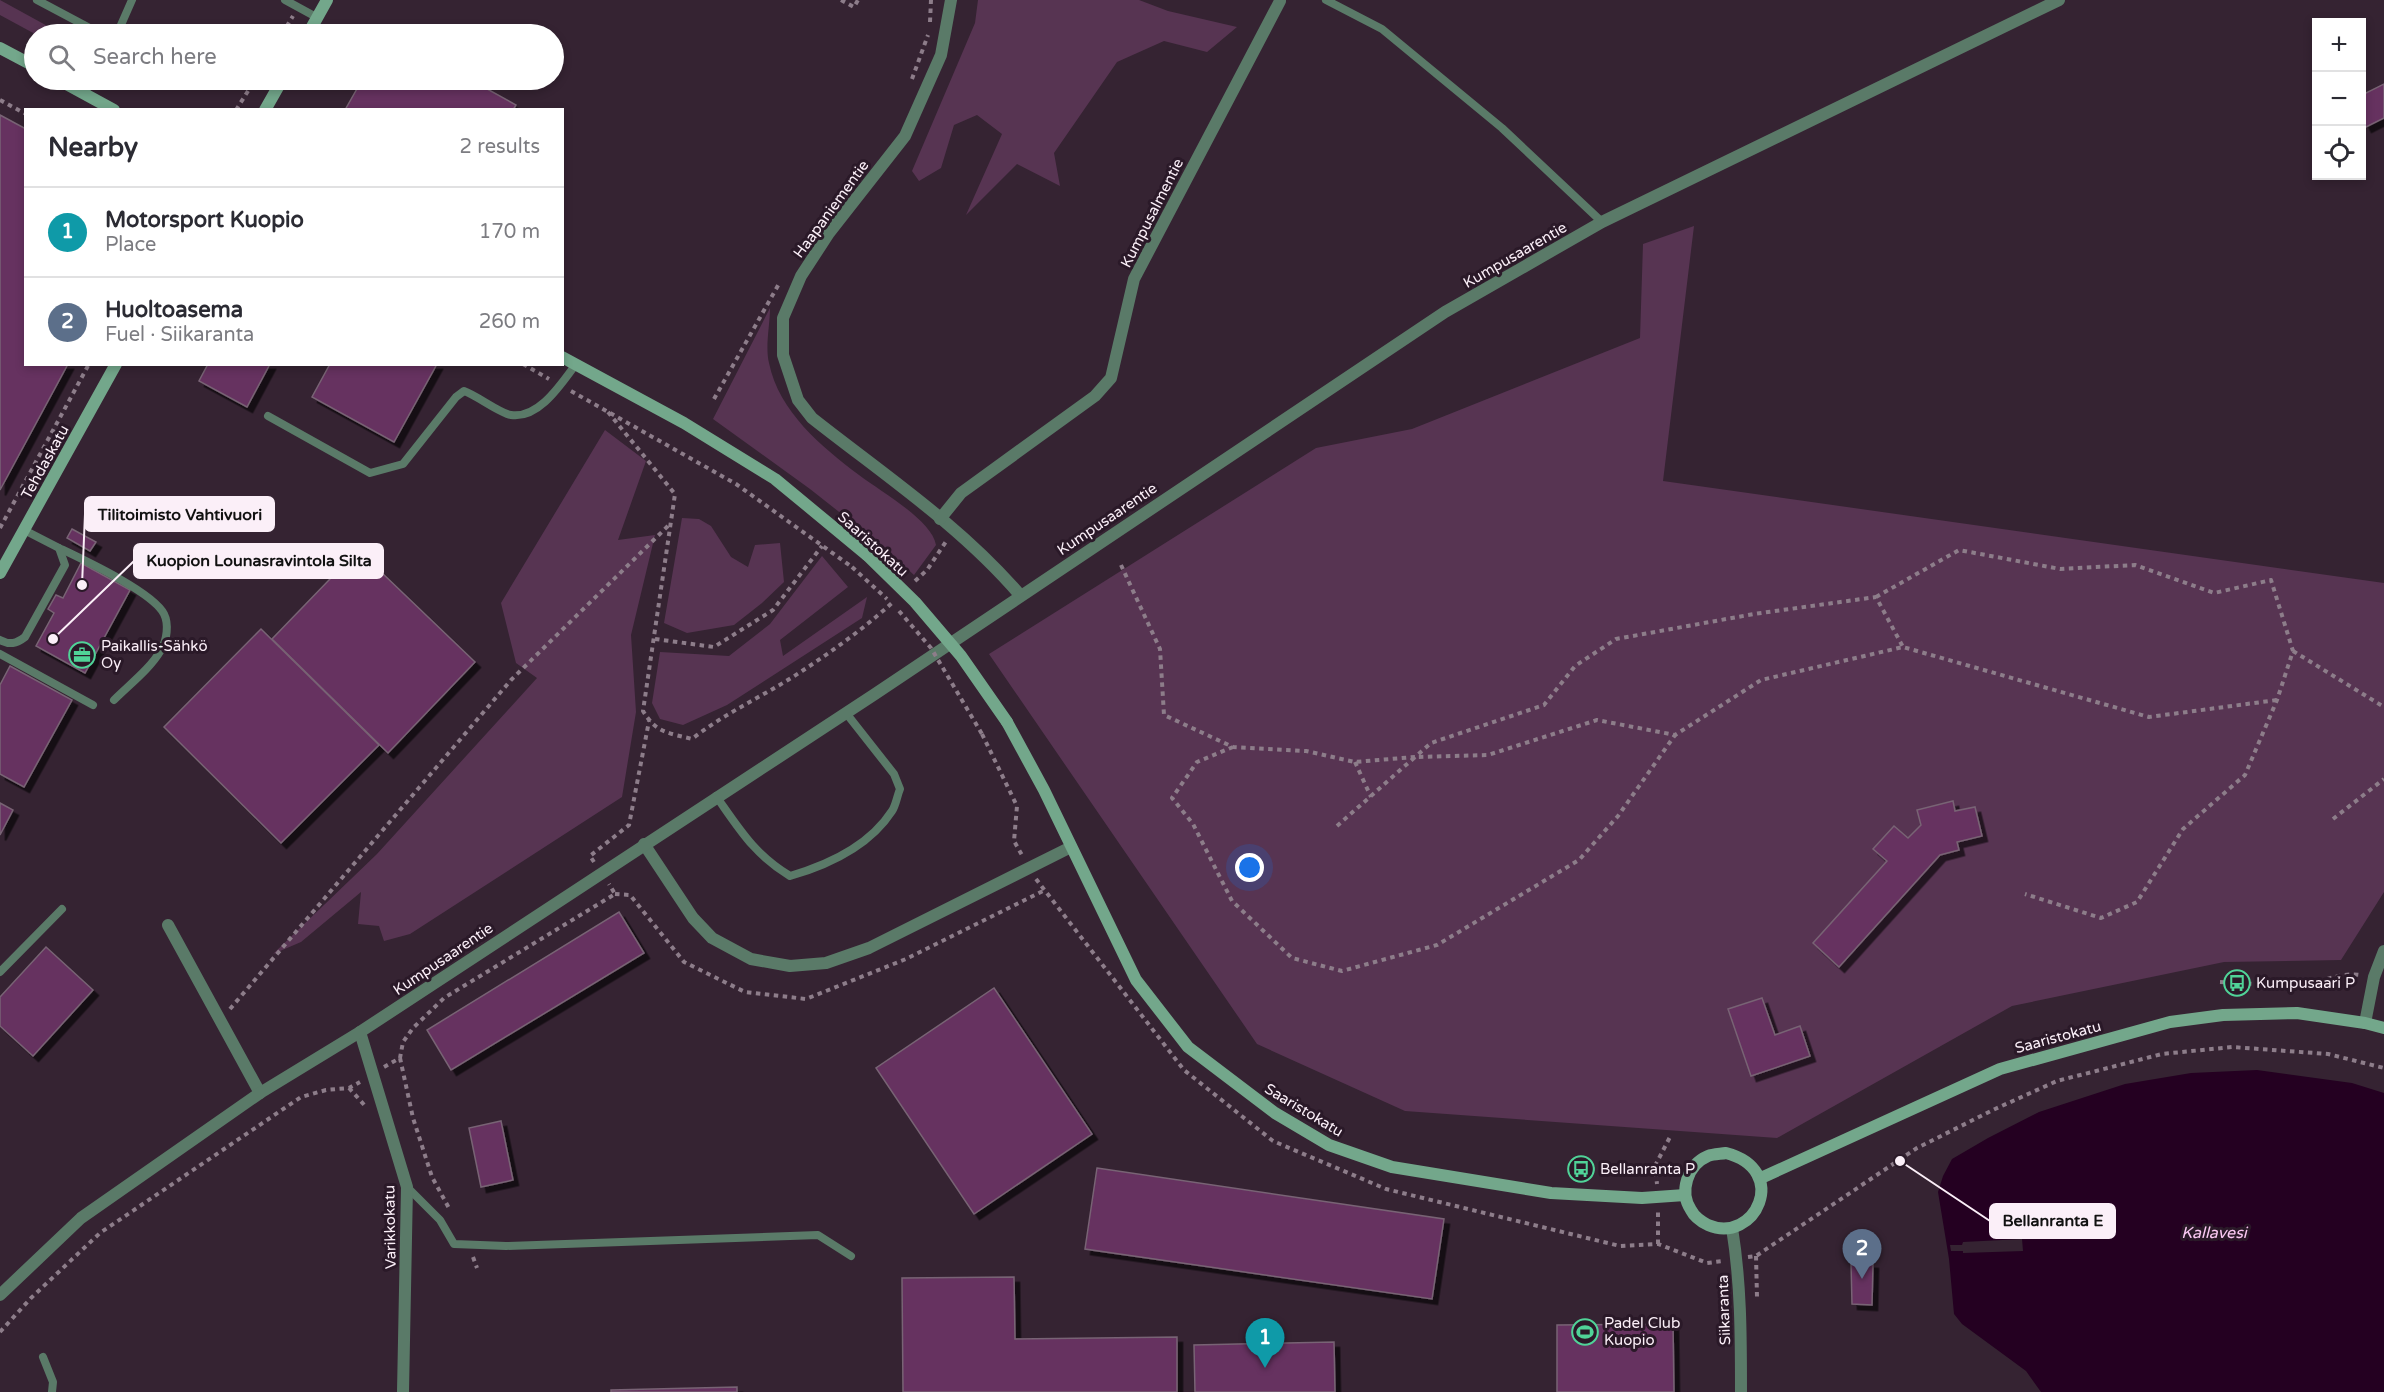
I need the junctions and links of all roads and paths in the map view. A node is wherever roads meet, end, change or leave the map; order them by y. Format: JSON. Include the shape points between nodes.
{"nodes":[{"id":1,"x":37,"y":0,"type":"edge"},
{"id":2,"x":132,"y":0,"type":"edge"},
{"id":3,"x":285,"y":0,"type":"edge"},
{"id":4,"x":327,"y":0,"type":"edge"},
{"id":5,"x":841,"y":0,"type":"edge"},
{"id":6,"x":858,"y":0,"type":"edge"},
{"id":7,"x":951,"y":0,"type":"edge"},
{"id":8,"x":1280,"y":0,"type":"edge"},
{"id":9,"x":1326,"y":0,"type":"edge"},
{"id":10,"x":2059,"y":0,"type":"edge"},
{"id":11,"x":318,"y":18,"type":"junction"},
{"id":12,"x":82,"y":24,"type":"edge"},
{"id":13,"x":121,"y":24,"type":"edge"},
{"id":14,"x":314,"y":24,"type":"edge"},
{"id":15,"x":0,"y":48,"type":"edge"},
{"id":16,"x":24,"y":61,"type":"edge"},
{"id":17,"x":78,"y":90,"type":"edge"},
{"id":18,"x":86,"y":90,"type":"edge"},
{"id":19,"x":249,"y":90,"type":"edge"},
{"id":20,"x":276,"y":90,"type":"edge"},
{"id":21,"x":84,"y":93,"type":"junction"},
{"id":22,"x":0,"y":100,"type":"edge"},
{"id":23,"x":110,"y":108,"type":"edge"},
{"id":24,"x":237,"y":108,"type":"edge"},
{"id":25,"x":266,"y":108,"type":"edge"},
{"id":26,"x":24,"y":113,"type":"edge"},
{"id":27,"x":1602,"y":222,"type":"junction"},
{"id":28,"x":564,"y":358,"type":"edge"},
{"id":29,"x":576,"y":364,"type":"junction"},
{"id":30,"x":88,"y":366,"type":"edge"},
{"id":31,"x":115,"y":366,"type":"edge"},
{"id":32,"x":527,"y":366,"type":"edge"},
{"id":33,"x":560,"y":385,"type":"junction"},
{"id":34,"x":608,"y":412,"type":"junction"},
{"id":35,"x":268,"y":416,"type":"dead end"},
{"id":36,"x":940,"y":519,"type":"junction"},
{"id":37,"x":671,"y":524,"type":"junction"},
{"id":38,"x":0,"y":528,"type":"edge"},
{"id":39,"x":24,"y":530,"type":"junction"},
{"id":40,"x":954,"y":530,"type":"junction"},
{"id":41,"x":822,"y":546,"type":"junction"},
{"id":42,"x":59,"y":548,"type":"junction"},
{"id":43,"x":1121,"y":565,"type":"dead end"},
{"id":44,"x":0,"y":573,"type":"edge"},
{"id":45,"x":912,"y":584,"type":"dead end"},
{"id":46,"x":1020,"y":595,"type":"junction"},
{"id":47,"x":1876,"y":597,"type":"junction"},
{"id":48,"x":897,"y":598,"type":"dead end"},
{"id":49,"x":655,"y":639,"type":"junction"},
{"id":50,"x":0,"y":640,"type":"edge"},
{"id":51,"x":1903,"y":647,"type":"junction"},
{"id":52,"x":2293,"y":651,"type":"junction"},
{"id":53,"x":0,"y":654,"type":"edge"},
{"id":54,"x":114,"y":700,"type":"dead end"},
{"id":55,"x":2277,"y":700,"type":"junction"},
{"id":56,"x":93,"y":705,"type":"dead end"},
{"id":57,"x":2384,"y":706,"type":"edge"},
{"id":58,"x":846,"y":712,"type":"junction"},
{"id":59,"x":1675,"y":735,"type":"junction"},
{"id":60,"x":1233,"y":747,"type":"junction"},
{"id":61,"x":1415,"y":758,"type":"junction"},
{"id":62,"x":1356,"y":762,"type":"junction"},
{"id":63,"x":2384,"y":779,"type":"edge"},
{"id":64,"x":716,"y":796,"type":"junction"},
{"id":65,"x":1371,"y":797,"type":"junction"},
{"id":66,"x":2333,"y":819,"type":"dead end"},
{"id":67,"x":1337,"y":826,"type":"dead end"},
{"id":68,"x":644,"y":844,"type":"junction"},
{"id":69,"x":1071,"y":847,"type":"junction"},
{"id":70,"x":1029,"y":868,"type":"junction"},
{"id":71,"x":2025,"y":894,"type":"dead end"},
{"id":72,"x":62,"y":909,"type":"dead end"},
{"id":73,"x":168,"y":925,"type":"dead end"},
{"id":74,"x":2384,"y":951,"type":"edge"},
{"id":75,"x":0,"y":972,"type":"edge"},
{"id":76,"x":2374,"y":977,"type":"junction"},
{"id":77,"x":2220,"y":982,"type":"dead end"},
{"id":78,"x":444,"y":998,"type":"dead end"},
{"id":79,"x":220,"y":1021,"type":"junction"},
{"id":80,"x":2365,"y":1023,"type":"junction"},
{"id":81,"x":2384,"y":1028,"type":"edge"},
{"id":82,"x":360,"y":1032,"type":"junction"},
{"id":83,"x":400,"y":1058,"type":"junction"},
{"id":84,"x":2384,"y":1068,"type":"edge"},
{"id":85,"x":374,"y":1074,"type":"junction"},
{"id":86,"x":350,"y":1088,"type":"junction"},
{"id":87,"x":260,"y":1093,"type":"junction"},
{"id":88,"x":370,"y":1111,"type":"dead end"},
{"id":89,"x":1671,"y":1135,"type":"dead end"},
{"id":90,"x":1655,"y":1166,"type":"dead end"},
{"id":91,"x":1761,"y":1178,"type":"junction"},
{"id":92,"x":407,"y":1187,"type":"junction"},
{"id":93,"x":1685,"y":1196,"type":"junction"},
{"id":94,"x":453,"y":1215,"type":"dead end"},
{"id":95,"x":1732,"y":1228,"type":"junction"},
{"id":96,"x":469,"y":1245,"type":"junction"},
{"id":97,"x":851,"y":1256,"type":"dead end"},
{"id":98,"x":1756,"y":1256,"type":"dead end"},
{"id":99,"x":1707,"y":1263,"type":"dead end"},
{"id":100,"x":477,"y":1268,"type":"dead end"},
{"id":101,"x":0,"y":1295,"type":"edge"},
{"id":102,"x":0,"y":1332,"type":"edge"},
{"id":103,"x":43,"y":1357,"type":"dead end"},
{"id":104,"x":52,"y":1392,"type":"edge"},
{"id":105,"x":403,"y":1392,"type":"edge"},
{"id":106,"x":1741,"y":1392,"type":"edge"}],
"edges":[{"from":1,"to":12,"type":"lane"},
{"from":2,"to":13,"type":"lane"},
{"from":3,"to":11,"type":"lane"},
{"from":4,"to":11,"type":"main road"},
{"from":5,"to":6,"type":"path","via":[[854,7]]},
{"from":7,"to":36,"type":"street","name":"Haapaniementie","via":[[941,55],[904,136],[829,233],[801,276],[783,318],[783,355],[798,400],[812,418]]},
{"from":8,"to":36,"type":"street","name":"Kumpusalmentie","via":[[1134,279],[1111,378],[1095,396],[961,493]]},
{"from":9,"to":27,"type":"lane","via":[[1382,29],[1502,128]]},
{"from":10,"to":27,"type":"street","name":"Kumpusaarentie"},
{"from":11,"to":14,"type":"main road"},
{"from":15,"to":16,"type":"main road"},
{"from":17,"to":21,"type":"main road"},
{"from":18,"to":21,"type":"lane"},
{"from":19,"to":24,"type":"path"},
{"from":20,"to":25,"type":"main road"},
{"from":21,"to":23,"type":"main road"},
{"from":22,"to":26,"type":"path"},
{"from":27,"to":46,"type":"street","name":"Kumpusaarentie","via":[[1445,312]]},
{"from":28,"to":29,"type":"main road","name":"Saaristokatu"},
{"from":29,"to":33,"type":"lane"},
{"from":29,"to":69,"type":"main road","name":"Saaristokatu","bridge":true,"via":[[775,479],[867,555],[915,602],[961,656],[1007,722]]},
{"from":30,"to":38,"type":"path"},
{"from":31,"to":39,"type":"main road","name":"Tehdaskatu"},
{"from":32,"to":33,"type":"path"},
{"from":33,"to":34,"type":"path"},
{"from":33,"to":35,"type":"lane","via":[[535,409],[509,415],[464,391],[403,464],[369,473]]},
{"from":34,"to":37,"type":"path","via":[[675,494]]},
{"from":34,"to":41,"type":"path","via":[[736,484]]},
{"from":36,"to":40,"type":"street","name":"Haapaniementie"},
{"from":37,"to":49,"type":"path"},
{"from":37,"to":79,"type":"path","via":[[511,680]]},
{"from":39,"to":42,"type":"lane"},
{"from":39,"to":44,"type":"main road","name":"Tehdaskatu"},
{"from":40,"to":45,"type":"path","via":[[927,570]]},
{"from":40,"to":46,"type":"street","name":"Haapaniementie"},
{"from":41,"to":49,"type":"path","via":[[773,610],[714,648]]},
{"from":41,"to":70,"type":"path","bridge":true,"via":[[897,608],[930,648],[982,734],[1017,806],[1014,841]]},
{"from":42,"to":50,"type":"lane","via":[[65,565],[26,638],[8,644]]},
{"from":42,"to":54,"type":"lane","via":[[100,567],[143,594],[164,613],[167,630],[163,647],[154,662]]},
{"from":43,"to":60,"type":"path","via":[[1160,650],[1164,715]]},
{"from":46,"to":58,"type":"street","name":"Kumpusaarentie"},
{"from":47,"to":51,"type":"path"},
{"from":47,"to":52,"type":"path","via":[[1959,550],[2060,569],[2135,565],[2214,592],[2271,580]]},
{"from":47,"to":61,"type":"path","via":[[1616,639],[1575,666],[1544,705],[1431,743]]},
{"from":48,"to":49,"type":"path","via":[[802,672],[711,723],[692,739],[661,732],[643,711]]},
{"from":51,"to":55,"type":"path","via":[[2149,717]]},
{"from":51,"to":59,"type":"path","via":[[1761,680]]},
{"from":52,"to":55,"type":"path"},
{"from":52,"to":57,"type":"path"},
{"from":53,"to":56,"type":"lane"},
{"from":55,"to":71,"type":"path","via":[[2245,775],[2183,829],[2137,902],[2100,918]]},
{"from":58,"to":64,"type":"street","name":"Kumpusaarentie"},
{"from":58,"to":64,"type":"lane","via":[[894,774],[900,789],[892,810],[872,834],[844,854],[790,876],[768,863]]},
{"from":59,"to":60,"type":"path","via":[[1618,816],[1579,860],[1437,945],[1342,971],[1292,958],[1232,901],[1193,824],[1172,798],[1197,762]]},
{"from":59,"to":61,"type":"path","via":[[1597,720],[1488,755]]},
{"from":60,"to":62,"type":"path","via":[[1306,751]]},
{"from":61,"to":62,"type":"path"},
{"from":61,"to":65,"type":"path"},
{"from":62,"to":65,"type":"path"},
{"from":63,"to":66,"type":"path"},
{"from":64,"to":68,"type":"street","name":"Kumpusaarentie"},
{"from":65,"to":67,"type":"path"},
{"from":68,"to":70,"type":"street","via":[[693,918],[712,938],[751,959],[790,966],[826,963],[869,948]]},
{"from":68,"to":82,"type":"street","name":"Kumpusaarentie"},
{"from":69,"to":70,"type":"street"},
{"from":69,"to":93,"type":"main road","name":"Saaristokatu","via":[[1136,980],[1188,1047],[1275,1113],[1329,1145],[1392,1167],[1551,1193]]},
{"from":70,"to":99,"type":"path","via":[[1184,1071],[1273,1141],[1386,1190],[1620,1246],[1658,1244]]},
{"from":72,"to":75,"type":"lane"},
{"from":73,"to":79,"type":"street"},
{"from":74,"to":76,"type":"street"},
{"from":76,"to":77,"type":"path","via":[[2349,973],[2307,984],[2278,985]]},
{"from":76,"to":80,"type":"street"},
{"from":78,"to":83,"type":"path","via":[[413,1028],[403,1042]]},
{"from":79,"to":87,"type":"street"},
{"from":80,"to":81,"type":"main road","name":"Saaristokatu"},
{"from":80,"to":91,"type":"main road","name":"Saaristokatu","via":[[2297,1013],[2223,1015],[2170,1022],[2000,1069]]},
{"from":82,"to":85,"type":"street","name":"Varikkokatu"},
{"from":82,"to":87,"type":"street","name":"Kumpusaarentie"},
{"from":83,"to":85,"type":"path"},
{"from":83,"to":94,"type":"path","via":[[432,1177]]},
{"from":84,"to":98,"type":"path","via":[[2328,1054],[2232,1047],[2162,1054],[2057,1081],[1917,1148]]},
{"from":85,"to":86,"type":"path"},
{"from":85,"to":92,"type":"street","name":"Varikkokatu"},
{"from":86,"to":88,"type":"path"},
{"from":86,"to":102,"type":"path","via":[[301,1097],[100,1233]]},
{"from":87,"to":101,"type":"street","name":"Kumpusaarentie","via":[[81,1218]]},
{"from":89,"to":90,"type":"path"},
{"from":91,"to":93,"type":"main road","via":[[1737,1156],[1709,1156],[1689,1173]]},
{"from":91,"to":95,"type":"main road","via":[[1761,1199],[1756,1209],[1742,1224]]},
{"from":92,"to":96,"type":"lane","via":[[440,1220],[454,1244]]},
{"from":92,"to":105,"type":"street","name":"Varikkokatu"},
{"from":93,"to":95,"type":"main road","via":[[1691,1211],[1703,1223]]},
{"from":95,"to":106,"type":"street","name":"Siikaranta","via":[[1741,1312]]},
{"from":96,"to":97,"type":"lane","via":[[818,1235]]},
{"from":96,"to":100,"type":"path"},
{"from":103,"to":104,"type":"lane","via":[[53,1382]]}]}
